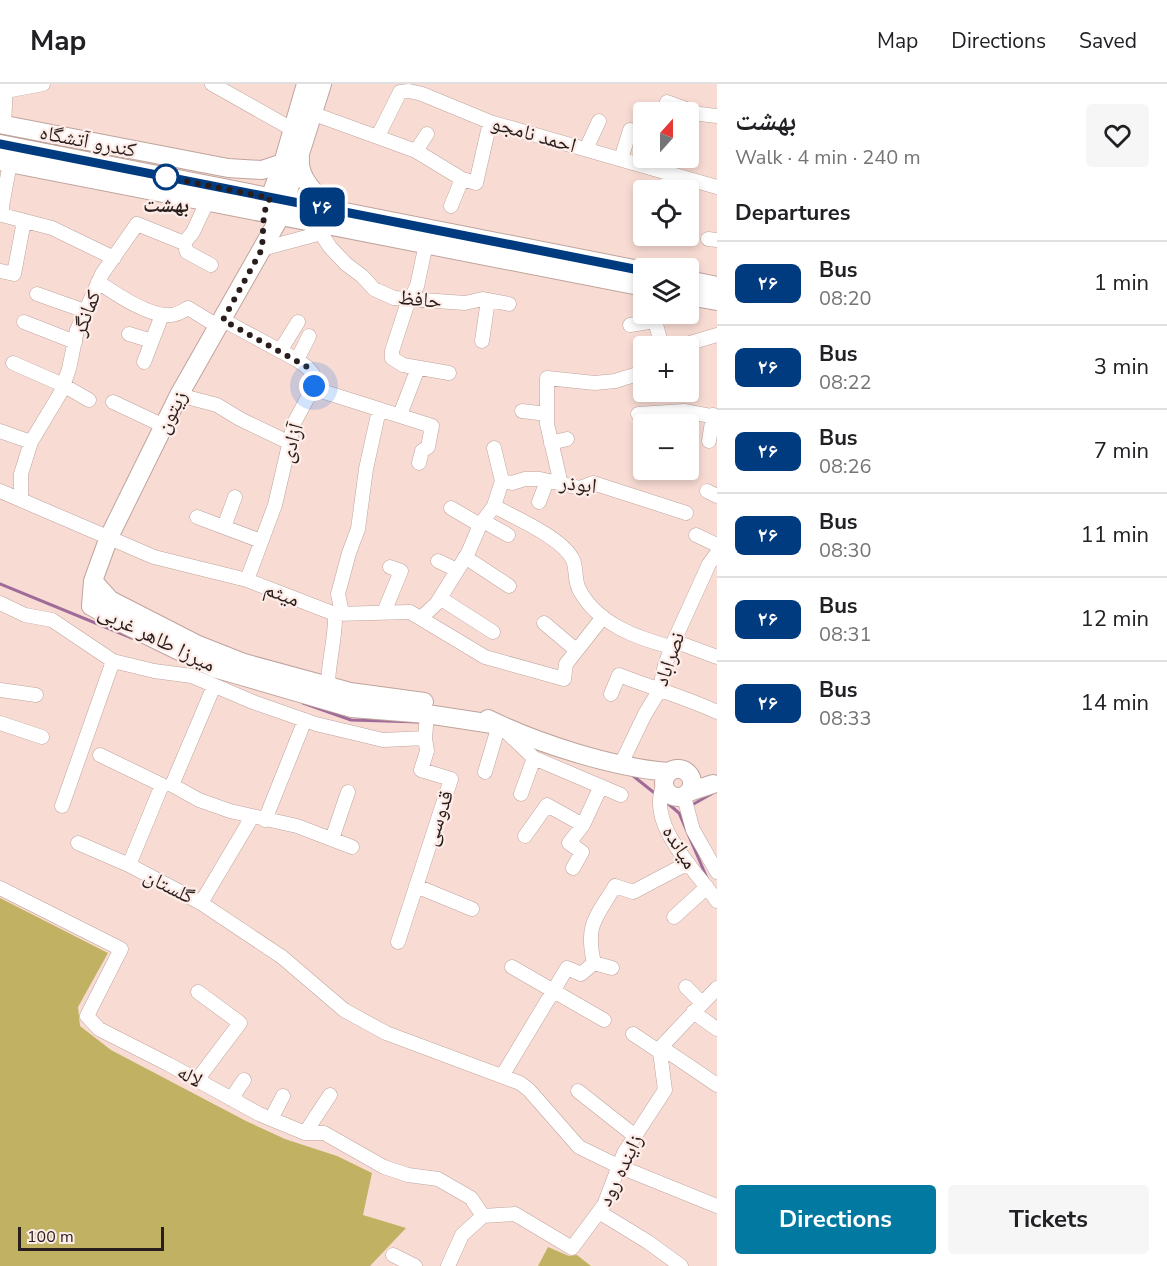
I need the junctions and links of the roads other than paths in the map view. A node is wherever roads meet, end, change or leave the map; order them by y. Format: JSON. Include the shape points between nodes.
{"nodes":[{"id":1,"x":43,"y":84,"type":"edge"},
{"id":2,"x":306,"y":84,"type":"edge"},
{"id":3,"x":322,"y":84,"type":"edge"},
{"id":4,"x":216,"y":85,"type":"edge"},
{"id":5,"x":6,"y":88,"type":"edge"},
{"id":6,"x":315,"y":114,"type":"junction"},
{"id":7,"x":699,"y":114,"type":"edge"},
{"id":8,"x":717,"y":116,"type":"edge"},
{"id":9,"x":599,"y":121,"type":"dead end"},
{"id":10,"x":490,"y":122,"type":"junction"},
{"id":11,"x":2,"y":124,"type":"edge"},
{"id":12,"x":630,"y":130,"type":"dead end"},
{"id":13,"x":427,"y":134,"type":"dead end"},
{"id":14,"x":378,"y":136,"type":"junction"},
{"id":15,"x":300,"y":140,"type":"junction"},
{"id":16,"x":0,"y":144,"type":"edge"},
{"id":17,"x":586,"y":149,"type":"junction"},
{"id":18,"x":416,"y":151,"type":"junction"},
{"id":19,"x":70,"y":158,"type":"junction"},
{"id":20,"x":621,"y":159,"type":"junction"},
{"id":21,"x":5,"y":162,"type":"edge"},
{"id":22,"x":283,"y":163,"type":"junction"},
{"id":23,"x":669,"y":174,"type":"junction"},
{"id":24,"x":462,"y":179,"type":"junction"},
{"id":25,"x":667,"y":180,"type":"edge"},
{"id":26,"x":717,"y":187,"type":"edge"},
{"id":27,"x":207,"y":202,"type":"junction"},
{"id":28,"x":451,"y":206,"type":"dead end"},
{"id":29,"x":275,"y":207,"type":"junction"},
{"id":30,"x":1,"y":215,"type":"edge"},
{"id":31,"x":24,"y":221,"type":"junction"},
{"id":32,"x":329,"y":223,"type":"junction"},
{"id":33,"x":184,"y":243,"type":"junction"},
{"id":34,"x":426,"y":244,"type":"junction"},
{"id":35,"x":262,"y":249,"type":"junction"},
{"id":36,"x":114,"y":258,"type":"junction"},
{"id":37,"x":211,"y":265,"type":"dead end"},
{"id":38,"x":633,"y":269,"type":"edge"},
{"id":39,"x":1,"y":271,"type":"edge"},
{"id":40,"x":98,"y":282,"type":"junction"},
{"id":41,"x":633,"y":285,"type":"edge"},
{"id":42,"x":699,"y":287,"type":"edge"},
{"id":43,"x":37,"y":294,"type":"dead end"},
{"id":44,"x":699,"y":297,"type":"edge"},
{"id":45,"x":715,"y":298,"type":"edge"},
{"id":46,"x":411,"y":299,"type":"junction"},
{"id":47,"x":488,"y":300,"type":"junction"},
{"id":48,"x":508,"y":304,"type":"dead end"},
{"id":49,"x":86,"y":311,"type":"junction"},
{"id":50,"x":162,"y":315,"type":"junction"},
{"id":51,"x":24,"y":322,"type":"dead end"},
{"id":52,"x":298,"y":322,"type":"dead end"},
{"id":53,"x":221,"y":323,"type":"junction"},
{"id":54,"x":633,"y":324,"type":"edge"},
{"id":55,"x":630,"y":325,"type":"dead end"},
{"id":56,"x":129,"y":334,"type":"dead end"},
{"id":57,"x":717,"y":335,"type":"edge"},
{"id":58,"x":309,"y":336,"type":"dead end"},
{"id":59,"x":482,"y":340,"type":"dead end"},
{"id":60,"x":699,"y":340,"type":"edge"},
{"id":61,"x":152,"y":341,"type":"junction"},
{"id":62,"x":75,"y":342,"type":"junction"},
{"id":63,"x":280,"y":351,"type":"junction"},
{"id":64,"x":297,"y":360,"type":"junction"},
{"id":65,"x":144,"y":362,"type":"dead end"},
{"id":66,"x":12,"y":363,"type":"dead end"},
{"id":67,"x":418,"y":368,"type":"junction"},
{"id":68,"x":449,"y":373,"type":"dead end"},
{"id":69,"x":633,"y":375,"type":"edge"},
{"id":70,"x":63,"y":385,"type":"junction"},
{"id":71,"x":312,"y":388,"type":"junction"},
{"id":72,"x":179,"y":395,"type":"junction"},
{"id":73,"x":89,"y":400,"type":"dead end"},
{"id":74,"x":113,"y":402,"type":"dead end"},
{"id":75,"x":378,"y":410,"type":"junction"},
{"id":76,"x":522,"y":411,"type":"dead end"},
{"id":77,"x":547,"y":414,"type":"junction"},
{"id":78,"x":400,"y":415,"type":"junction"},
{"id":79,"x":715,"y":416,"type":"edge"},
{"id":80,"x":699,"y":417,"type":"edge"},
{"id":81,"x":164,"y":426,"type":"junction"},
{"id":82,"x":0,"y":431,"type":"edge"},
{"id":83,"x":567,"y":438,"type":"dead end"},
{"id":84,"x":709,"y":441,"type":"dead end"},
{"id":85,"x":31,"y":442,"type":"junction"},
{"id":86,"x":290,"y":443,"type":"junction"},
{"id":87,"x":551,"y":443,"type":"junction"},
{"id":88,"x":494,"y":448,"type":"dead end"},
{"id":89,"x":419,"y":463,"type":"dead end"},
{"id":90,"x":502,"y":481,"type":"junction"},
{"id":91,"x":554,"y":482,"type":"junction"},
{"id":92,"x":0,"y":491,"type":"edge"},
{"id":93,"x":235,"y":497,"type":"dead end"},
{"id":94,"x":21,"y":499,"type":"junction"},
{"id":95,"x":539,"y":502,"type":"dead end"},
{"id":96,"x":494,"y":506,"type":"junction"},
{"id":97,"x":452,"y":508,"type":"dead end"},
{"id":98,"x":686,"y":513,"type":"dead end"},
{"id":99,"x":197,"y":517,"type":"dead end"},
{"id":100,"x":482,"y":523,"type":"junction"},
{"id":101,"x":224,"y":527,"type":"junction"},
{"id":102,"x":508,"y":535,"type":"dead end"},
{"id":103,"x":696,"y":535,"type":"dead end"},
{"id":104,"x":109,"y":537,"type":"junction"},
{"id":105,"x":261,"y":541,"type":"junction"},
{"id":106,"x":717,"y":545,"type":"edge"},
{"id":107,"x":717,"y":552,"type":"edge"},
{"id":108,"x":465,"y":557,"type":"junction"},
{"id":109,"x":438,"y":561,"type":"dead end"},
{"id":110,"x":390,"y":567,"type":"dead end"},
{"id":111,"x":457,"y":570,"type":"junction"},
{"id":112,"x":704,"y":576,"type":"junction"},
{"id":113,"x":247,"y":580,"type":"junction"},
{"id":114,"x":93,"y":581,"type":"junction"},
{"id":115,"x":717,"y":584,"type":"edge"},
{"id":116,"x":509,"y":586,"type":"dead end"},
{"id":117,"x":438,"y":593,"type":"junction"},
{"id":118,"x":0,"y":603,"type":"edge"},
{"id":119,"x":384,"y":612,"type":"junction"},
{"id":120,"x":338,"y":613,"type":"junction"},
{"id":121,"x":603,"y":617,"type":"junction"},
{"id":122,"x":421,"y":618,"type":"junction"},
{"id":123,"x":544,"y":623,"type":"dead end"},
{"id":124,"x":493,"y":632,"type":"dead end"},
{"id":125,"x":673,"y":644,"type":"junction"},
{"id":126,"x":576,"y":650,"type":"junction"},
{"id":127,"x":717,"y":657,"type":"edge"},
{"id":128,"x":112,"y":661,"type":"junction"},
{"id":129,"x":214,"y":686,"type":"junction"},
{"id":130,"x":328,"y":686,"type":"junction"},
{"id":131,"x":0,"y":690,"type":"edge"},
{"id":132,"x":659,"y":691,"type":"junction"},
{"id":133,"x":611,"y":694,"type":"dead end"},
{"id":134,"x":36,"y":695,"type":"dead end"},
{"id":135,"x":717,"y":712,"type":"edge"},
{"id":136,"x":428,"y":714,"type":"junction"},
{"id":137,"x":305,"y":720,"type":"junction"},
{"id":138,"x":0,"y":723,"type":"edge"},
{"id":139,"x":499,"y":725,"type":"junction"},
{"id":140,"x":42,"y":737,"type":"dead end"},
{"id":141,"x":425,"y":738,"type":"junction"},
{"id":142,"x":100,"y":755,"type":"dead end"},
{"id":143,"x":534,"y":758,"type":"junction"},
{"id":144,"x":621,"y":764,"type":"junction"},
{"id":145,"x":485,"y":772,"type":"dead end"},
{"id":146,"x":715,"y":784,"type":"edge"},
{"id":147,"x":601,"y":786,"type":"junction"},
{"id":148,"x":663,"y":787,"type":"junction"},
{"id":149,"x":688,"y":790,"type":"junction"},
{"id":150,"x":348,"y":792,"type":"dead end"},
{"id":151,"x":521,"y":794,"type":"dead end"},
{"id":152,"x":621,"y":795,"type":"dead end"},
{"id":153,"x":62,"y":806,"type":"dead end"},
{"id":154,"x":259,"y":818,"type":"junction"},
{"id":155,"x":583,"y":825,"type":"junction"},
{"id":156,"x":525,"y":836,"type":"dead end"},
{"id":157,"x":332,"y":839,"type":"junction"},
{"id":158,"x":78,"y":843,"type":"dead end"},
{"id":159,"x":352,"y":847,"type":"dead end"},
{"id":160,"x":713,"y":856,"type":"edge"},
{"id":161,"x":688,"y":863,"type":"junction"},
{"id":162,"x":129,"y":866,"type":"junction"},
{"id":163,"x":573,"y":868,"type":"dead end"},
{"id":164,"x":717,"y":872,"type":"edge"},
{"id":165,"x":416,"y":886,"type":"junction"},
{"id":166,"x":707,"y":887,"type":"junction"},
{"id":167,"x":0,"y":888,"type":"edge"},
{"id":168,"x":717,"y":902,"type":"edge"},
{"id":169,"x":201,"y":903,"type":"junction"},
{"id":170,"x":472,"y":909,"type":"dead end"},
{"id":171,"x":674,"y":917,"type":"dead end"},
{"id":172,"x":398,"y":942,"type":"dead end"},
{"id":173,"x":594,"y":963,"type":"junction"},
{"id":174,"x":512,"y":967,"type":"dead end"},
{"id":175,"x":612,"y":968,"type":"dead end"},
{"id":176,"x":686,"y":987,"type":"dead end"},
{"id":177,"x":717,"y":988,"type":"edge"},
{"id":178,"x":554,"y":990,"type":"junction"},
{"id":179,"x":198,"y":992,"type":"dead end"},
{"id":180,"x":698,"y":1008,"type":"junction"},
{"id":181,"x":604,"y":1020,"type":"dead end"},
{"id":182,"x":717,"y":1029,"type":"edge"},
{"id":183,"x":633,"y":1035,"type":"dead end"},
{"id":184,"x":661,"y":1049,"type":"junction"},
{"id":185,"x":502,"y":1076,"type":"junction"},
{"id":186,"x":198,"y":1080,"type":"junction"},
{"id":187,"x":244,"y":1080,"type":"dead end"},
{"id":188,"x":717,"y":1085,"type":"edge"},
{"id":189,"x":578,"y":1091,"type":"dead end"},
{"id":190,"x":330,"y":1095,"type":"dead end"},
{"id":191,"x":283,"y":1096,"type":"dead end"},
{"id":192,"x":231,"y":1099,"type":"junction"},
{"id":193,"x":271,"y":1119,"type":"junction"},
{"id":194,"x":305,"y":1133,"type":"junction"},
{"id":195,"x":635,"y":1136,"type":"junction"},
{"id":196,"x":618,"y":1166,"type":"junction"},
{"id":197,"x":717,"y":1206,"type":"edge"},
{"id":198,"x":599,"y":1212,"type":"junction"},
{"id":199,"x":483,"y":1216,"type":"junction"},
{"id":200,"x":393,"y":1255,"type":"dead end"},
{"id":201,"x":415,"y":1266,"type":"edge"},
{"id":202,"x":448,"y":1266,"type":"edge"},
{"id":203,"x":681,"y":1266,"type":"edge"}],
"edges":[{"from":1,"to":5,"type":"street"},
{"from":2,"to":15,"type":"main road"},
{"from":3,"to":6,"type":"main road"},
{"from":4,"to":15,"type":"street"},
{"from":5,"to":11,"type":"street"},
{"from":6,"to":14,"type":"street"},
{"from":6,"to":15,"type":"main road"},
{"from":7,"to":8,"type":"street"},
{"from":9,"to":17,"type":"street"},
{"from":10,"to":14,"type":"street","name":"احمد نامجو","via":[[422,94],[400,92]]},
{"from":10,"to":17,"type":"street","name":"احمد نامجو"},
{"from":10,"to":24,"type":"street","via":[[476,183]]},
{"from":11,"to":19,"type":"main road"},
{"from":11,"to":22,"type":"main road","name":"کندرو آتشگاه","via":[[228,168],[262,170]]},
{"from":12,"to":20,"type":"street"},
{"from":13,"to":18,"type":"street"},
{"from":14,"to":18,"type":"street"},
{"from":15,"to":22,"type":"main road"},
{"from":15,"to":29,"type":"main road"},
{"from":15,"to":32,"type":"main road","via":[[302,174]]},
{"from":16,"to":19,"type":"main road"},
{"from":17,"to":20,"type":"street","name":"احمد نامجو"},
{"from":18,"to":24,"type":"street"},
{"from":19,"to":29,"type":"main road"},
{"from":20,"to":23,"type":"street","name":"احمد نامجو"},
{"from":21,"to":27,"type":"main road"},
{"from":21,"to":30,"type":"street"},
{"from":22,"to":29,"type":"main road"},
{"from":23,"to":25,"type":"street"},
{"from":23,"to":26,"type":"street","name":"احمد نامجو"},
{"from":24,"to":28,"type":"street"},
{"from":27,"to":29,"type":"main road"},
{"from":27,"to":33,"type":"street"},
{"from":29,"to":32,"type":"main road"},
{"from":29,"to":35,"type":"main road","name":"زیتون"},
{"from":30,"to":31,"type":"street"},
{"from":31,"to":36,"type":"street","via":[[52,228]]},
{"from":31,"to":39,"type":"street","via":[[14,274]]},
{"from":32,"to":34,"type":"main road"},
{"from":32,"to":35,"type":"street"},
{"from":32,"to":38,"type":"main road"},
{"from":32,"to":46,"type":"street","name":"حافظ","via":[[338,255],[374,289],[394,298]]},
{"from":33,"to":36,"type":"street","name":"کمانگر","via":[[136,224]]},
{"from":33,"to":37,"type":"street","via":[[187,252]]},
{"from":34,"to":41,"type":"main road"},
{"from":34,"to":46,"type":"street"},
{"from":35,"to":53,"type":"main road","name":"زیتون"},
{"from":36,"to":40,"type":"street","name":"کمانگر"},
{"from":40,"to":49,"type":"street","name":"کمانگر"},
{"from":40,"to":50,"type":"street","via":[[130,302]]},
{"from":42,"to":45,"type":"main road"},
{"from":43,"to":49,"type":"street"},
{"from":44,"to":45,"type":"main road"},
{"from":46,"to":47,"type":"street","name":"حافظ","via":[[465,303]]},
{"from":46,"to":67,"type":"street","via":[[392,358]]},
{"from":47,"to":48,"type":"street","name":"حافظ"},
{"from":47,"to":59,"type":"street"},
{"from":49,"to":62,"type":"street","name":"کمانگر"},
{"from":50,"to":53,"type":"street","via":[[188,308]]},
{"from":50,"to":61,"type":"street"},
{"from":51,"to":62,"type":"street"},
{"from":52,"to":63,"type":"street"},
{"from":53,"to":63,"type":"street"},
{"from":53,"to":72,"type":"main road","name":"زیتون"},
{"from":54,"to":55,"type":"street"},
{"from":56,"to":61,"type":"street"},
{"from":57,"to":60,"type":"street"},
{"from":58,"to":64,"type":"street"},
{"from":61,"to":65,"type":"street"},
{"from":62,"to":70,"type":"street","name":"کمانگر"},
{"from":63,"to":64,"type":"street"},
{"from":64,"to":71,"type":"street","via":[[313,374]]},
{"from":66,"to":70,"type":"street"},
{"from":67,"to":68,"type":"street"},
{"from":67,"to":78,"type":"street"},
{"from":69,"to":77,"type":"street","via":[[595,384],[547,378]]},
{"from":70,"to":73,"type":"street"},
{"from":70,"to":85,"type":"street","name":"کمانگر"},
{"from":71,"to":75,"type":"street"},
{"from":71,"to":86,"type":"street","name":"آزادی","via":[[294,423]]},
{"from":72,"to":81,"type":"main road","name":"زیتون"},
{"from":72,"to":86,"type":"street","via":[[217,405]]},
{"from":74,"to":81,"type":"street"},
{"from":75,"to":78,"type":"street"},
{"from":75,"to":120,"type":"street","via":[[358,529],[338,594]]},
{"from":76,"to":77,"type":"street"},
{"from":77,"to":87,"type":"street"},
{"from":78,"to":89,"type":"street","via":[[432,426],[428,447],[422,451]]},
{"from":79,"to":80,"type":"street"},
{"from":79,"to":84,"type":"street"},
{"from":81,"to":104,"type":"main road","name":"زیتون"},
{"from":82,"to":85,"type":"street"},
{"from":83,"to":87,"type":"street"},
{"from":85,"to":94,"type":"street","name":"کمانگر","via":[[21,474]]},
{"from":86,"to":105,"type":"street","name":"آزادی","via":[[275,505]]},
{"from":87,"to":91,"type":"street"},
{"from":88,"to":90,"type":"street"},
{"from":90,"to":91,"type":"street","name":"ابوذر"},
{"from":90,"to":96,"type":"street"},
{"from":91,"to":95,"type":"street"},
{"from":91,"to":98,"type":"street","name":"ابوذر","via":[[580,488],[593,483]]},
{"from":92,"to":94,"type":"street","name":"میثم"},
{"from":93,"to":101,"type":"street"},
{"from":94,"to":104,"type":"street","name":"میثم"},
{"from":96,"to":100,"type":"street"},
{"from":96,"to":121,"type":"street","via":[[549,535],[564,549],[573,560],[579,590]]},
{"from":97,"to":100,"type":"street"},
{"from":99,"to":101,"type":"street"},
{"from":100,"to":102,"type":"street"},
{"from":100,"to":108,"type":"street"},
{"from":101,"to":105,"type":"street"},
{"from":103,"to":106,"type":"street"},
{"from":104,"to":113,"type":"street","name":"میثم","via":[[154,557]]},
{"from":104,"to":114,"type":"main road","name":"زیتون"},
{"from":105,"to":113,"type":"street","name":"آزادی"},
{"from":107,"to":112,"type":"street","name":"نصراباد"},
{"from":108,"to":111,"type":"street"},
{"from":108,"to":116,"type":"street"},
{"from":109,"to":111,"type":"street"},
{"from":110,"to":119,"type":"street","via":[[401,571]]},
{"from":111,"to":117,"type":"street"},
{"from":112,"to":115,"type":"street"},
{"from":112,"to":125,"type":"street","name":"نصراباد"},
{"from":113,"to":120,"type":"street","name":"میثم"},
{"from":114,"to":130,"type":"main road","name":"میرزا طاهر غربی","via":[[110,600],[196,644],[244,663]]},
{"from":114,"to":136,"type":"main road","name":"میرزا طاهر غربی","via":[[91,606],[214,668],[352,708]]},
{"from":117,"to":122,"type":"street"},
{"from":117,"to":124,"type":"street"},
{"from":118,"to":128,"type":"street","via":[[25,615],[52,620]]},
{"from":119,"to":120,"type":"street","name":"میثم"},
{"from":119,"to":122,"type":"street","name":"میثم","via":[[410,612]]},
{"from":120,"to":130,"type":"street"},
{"from":121,"to":125,"type":"street","via":[[652,642]]},
{"from":121,"to":126,"type":"street"},
{"from":122,"to":126,"type":"street","name":"میثم","via":[[485,657],[564,679],[566,664]]},
{"from":123,"to":126,"type":"street"},
{"from":125,"to":127,"type":"street"},
{"from":125,"to":132,"type":"street","name":"نصراباد"},
{"from":128,"to":129,"type":"street","via":[[192,676]]},
{"from":128,"to":153,"type":"street"},
{"from":129,"to":137,"type":"street"},
{"from":129,"to":154,"type":"street","via":[[172,785],[199,800]]},
{"from":130,"to":139,"type":"main road","name":"میرزا طاهر غربی","via":[[467,709]]},
{"from":131,"to":134,"type":"street"},
{"from":132,"to":133,"type":"street","via":[[619,675]]},
{"from":132,"to":135,"type":"street","via":[[682,696]]},
{"from":132,"to":144,"type":"street","name":"نصراباد"},
{"from":136,"to":139,"type":"main road","name":"میرزا طاهر غربی"},
{"from":136,"to":141,"type":"street","name":"قدوسی"},
{"from":137,"to":141,"type":"street","via":[[383,740]]},
{"from":137,"to":154,"type":"street","name":"گلستان"},
{"from":138,"to":140,"type":"street"},
{"from":139,"to":143,"type":"street"},
{"from":139,"to":144,"type":"main road","name":"میرزا طاهر غربی","via":[[581,755]]},
{"from":139,"to":145,"type":"street"},
{"from":141,"to":165,"type":"street","name":"قدوسی","via":[[427,751],[421,770],[451,779]]},
{"from":142,"to":162,"type":"street","via":[[162,785]]},
{"from":143,"to":147,"type":"street"},
{"from":143,"to":151,"type":"street"},
{"from":144,"to":148,"type":"main road","name":"میرزا طاهر غربی","via":[[645,770]]},
{"from":146,"to":149,"type":"main road"},
{"from":147,"to":152,"type":"street"},
{"from":147,"to":155,"type":"street"},
{"from":148,"to":149,"type":"main road","name":"میرزا طاهر غربی","via":[[673,795]]},
{"from":148,"to":149,"type":"main road","name":"میرزا طاهر غربی","via":[[678,769],[685,771]]},
{"from":148,"to":161,"type":"street","name":"میانده","via":[[660,811],[672,840]]},
{"from":149,"to":160,"type":"street","via":[[693,830]]},
{"from":150,"to":157,"type":"street"},
{"from":154,"to":157,"type":"street"},
{"from":154,"to":169,"type":"street","name":"گلستان"},
{"from":155,"to":156,"type":"street","via":[[547,805]]},
{"from":155,"to":163,"type":"street","via":[[569,843],[582,852]]},
{"from":157,"to":159,"type":"street"},
{"from":158,"to":162,"type":"street","name":"گلستان"},
{"from":160,"to":164,"type":"street"},
{"from":161,"to":166,"type":"street","name":"میانده"},
{"from":161,"to":173,"type":"street","via":[[633,892],[615,886],[591,927],[589,943]]},
{"from":162,"to":169,"type":"street","name":"گلستان"},
{"from":165,"to":170,"type":"street"},
{"from":165,"to":172,"type":"street","name":"قدوسی"},
{"from":166,"to":168,"type":"street","name":"میانده"},
{"from":166,"to":171,"type":"street"},
{"from":167,"to":186,"type":"street","name":"لاله","via":[[122,949],[87,1016],[99,1029]]},
{"from":169,"to":185,"type":"street","via":[[282,957],[344,1010],[386,1034]]},
{"from":173,"to":175,"type":"street"},
{"from":173,"to":178,"type":"street","via":[[581,974],[567,968]]},
{"from":174,"to":178,"type":"street"},
{"from":176,"to":180,"type":"street"},
{"from":177,"to":180,"type":"street"},
{"from":178,"to":181,"type":"street"},
{"from":178,"to":185,"type":"street"},
{"from":179,"to":186,"type":"street","via":[[240,1023]]},
{"from":180,"to":182,"type":"street"},
{"from":180,"to":184,"type":"street"},
{"from":183,"to":184,"type":"street"},
{"from":184,"to":188,"type":"street"},
{"from":184,"to":195,"type":"street","name":"زاینده رود","via":[[665,1090]]},
{"from":185,"to":196,"type":"street","via":[[529,1090],[579,1147]]},
{"from":186,"to":192,"type":"street","name":"لاله"},
{"from":187,"to":192,"type":"street"},
{"from":189,"to":195,"type":"street"},
{"from":190,"to":194,"type":"street"},
{"from":191,"to":193,"type":"street"},
{"from":192,"to":193,"type":"street","name":"لاله"},
{"from":193,"to":194,"type":"street","name":"لاله"},
{"from":194,"to":199,"type":"street","name":"لاله","via":[[324,1133],[392,1170],[438,1179],[471,1198]]},
{"from":195,"to":196,"type":"street","name":"زاینده رود"},
{"from":196,"to":197,"type":"street"},
{"from":196,"to":198,"type":"street","name":"زاینده رود"},
{"from":198,"to":199,"type":"street","name":"زاینده رود","via":[[572,1248],[515,1214]]},
{"from":198,"to":203,"type":"street"},
{"from":199,"to":202,"type":"street","via":[[462,1235]]},
{"from":200,"to":201,"type":"street"}]}
